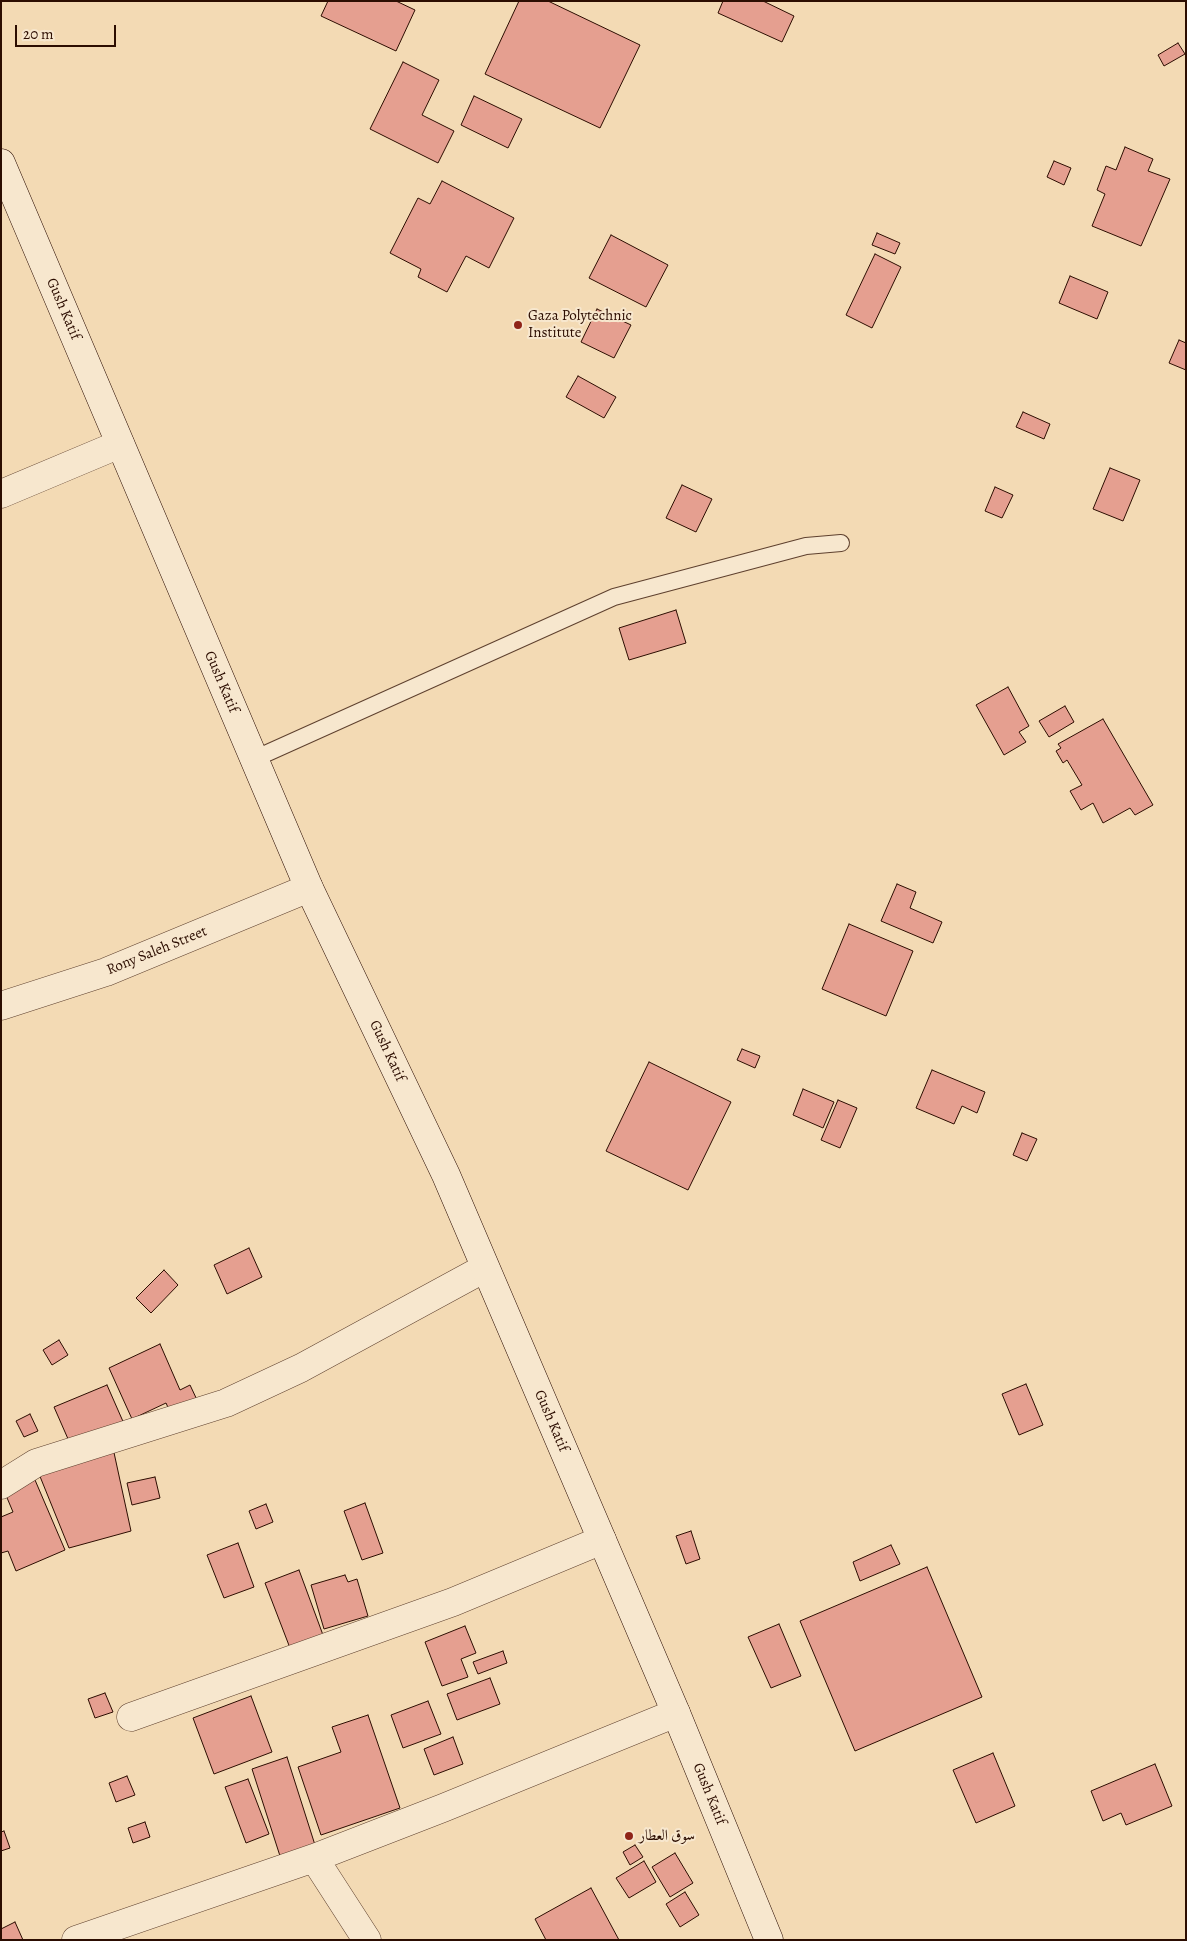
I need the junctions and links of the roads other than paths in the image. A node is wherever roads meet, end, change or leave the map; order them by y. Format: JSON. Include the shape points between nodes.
{"nodes":[{"id":1,"x":1,"y":163,"type":"edge"},
{"id":2,"x":120,"y":444,"type":"junction"},
{"id":3,"x":1,"y":494,"type":"edge"},
{"id":4,"x":841,"y":543,"type":"dead end"},
{"id":5,"x":254,"y":758,"type":"junction"},
{"id":6,"x":309,"y":888,"type":"junction"},
{"id":7,"x":1,"y":1006,"type":"edge"},
{"id":8,"x":485,"y":1268,"type":"junction"},
{"id":9,"x":1,"y":1485,"type":"edge"},
{"id":10,"x":602,"y":1540,"type":"junction"},
{"id":11,"x":676,"y":1713,"type":"junction"},
{"id":12,"x":131,"y":1717,"type":"dead end"},
{"id":13,"x":314,"y":1858,"type":"junction"},
{"id":14,"x":76,"y":1940,"type":"edge"},
{"id":15,"x":367,"y":1940,"type":"edge"},
{"id":16,"x":770,"y":1940,"type":"edge"}],
"edges":[{"from":1,"to":2,"type":"street","name":"Gush Katif"},
{"from":2,"to":3,"type":"street"},
{"from":2,"to":5,"type":"street","name":"Gush Katif"},
{"from":4,"to":5,"type":"lane","via":[[806,546],[614,598]]},
{"from":5,"to":6,"type":"street","name":"Gush Katif"},
{"from":6,"to":7,"type":"street","name":"Rony Saleh Street","via":[[106,972]]},
{"from":6,"to":8,"type":"street","name":"Gush Katif","via":[[446,1175]]},
{"from":8,"to":9,"type":"street","via":[[301,1368],[226,1403],[36,1463]]},
{"from":8,"to":10,"type":"street","name":"Gush Katif"},
{"from":10,"to":11,"type":"street","name":"Gush Katif"},
{"from":10,"to":12,"type":"street","via":[[453,1602]]},
{"from":11,"to":13,"type":"street"},
{"from":11,"to":16,"type":"street","name":"Gush Katif"},
{"from":13,"to":14,"type":"street"},
{"from":13,"to":15,"type":"street"}]}
